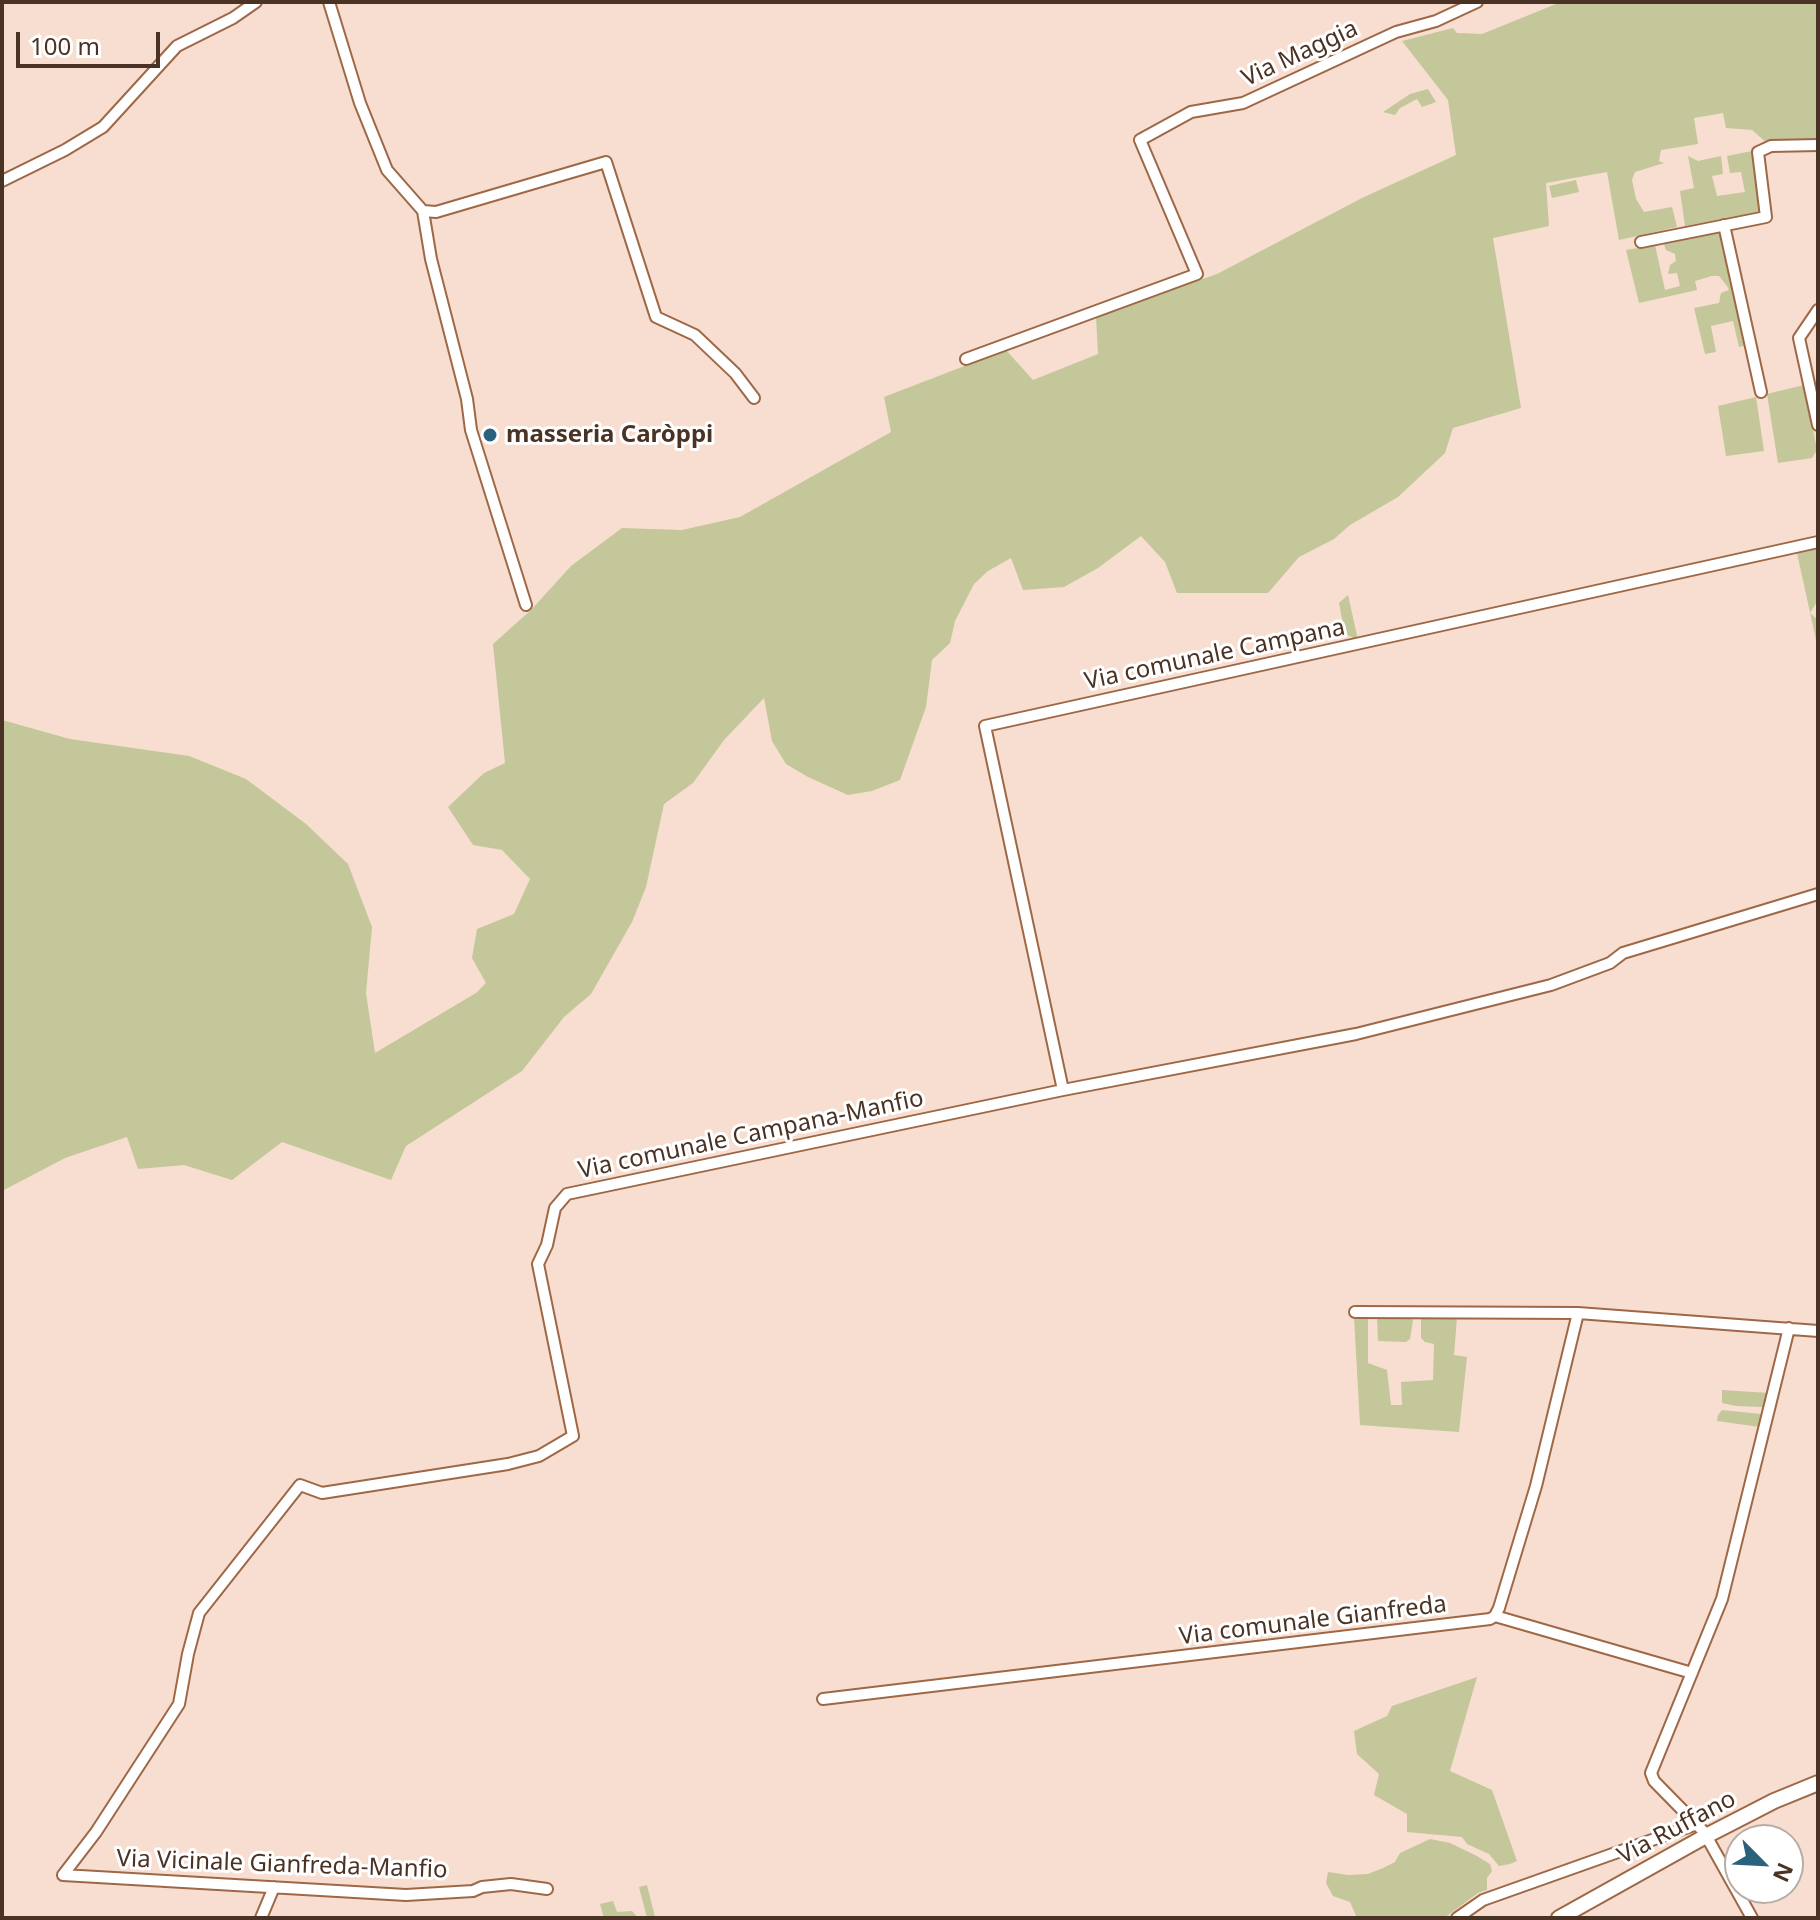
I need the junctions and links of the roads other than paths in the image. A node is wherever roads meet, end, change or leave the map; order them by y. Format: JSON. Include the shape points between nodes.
{"nodes":[{"id":1,"x":256,"y":2,"type":"edge"},
{"id":2,"x":329,"y":2,"type":"edge"},
{"id":3,"x":1477,"y":2,"type":"edge"},
{"id":4,"x":1818,"y":145,"type":"edge"},
{"id":5,"x":2,"y":181,"type":"edge"},
{"id":6,"x":423,"y":211,"type":"junction"},
{"id":7,"x":1724,"y":225,"type":"junction"},
{"id":8,"x":1641,"y":242,"type":"dead end"},
{"id":9,"x":1818,"y":310,"type":"edge"},
{"id":10,"x":966,"y":359,"type":"dead end"},
{"id":11,"x":1761,"y":392,"type":"dead end"},
{"id":12,"x":754,"y":398,"type":"dead end"},
{"id":13,"x":1818,"y":425,"type":"edge"},
{"id":14,"x":1818,"y":542,"type":"edge"},
{"id":15,"x":526,"y":605,"type":"dead end"},
{"id":16,"x":1818,"y":894,"type":"edge"},
{"id":17,"x":1063,"y":1090,"type":"junction"},
{"id":18,"x":1355,"y":1312,"type":"dead end"},
{"id":19,"x":1578,"y":1313,"type":"junction"},
{"id":20,"x":1789,"y":1328,"type":"junction"},
{"id":21,"x":1818,"y":1331,"type":"edge"},
{"id":22,"x":1495,"y":1616,"type":"junction"},
{"id":23,"x":1692,"y":1673,"type":"junction"},
{"id":24,"x":823,"y":1699,"type":"dead end"},
{"id":25,"x":1818,"y":1783,"type":"edge"},
{"id":26,"x":1702,"y":1830,"type":"junction"},
{"id":27,"x":63,"y":1875,"type":"joint"},
{"id":28,"x":274,"y":1887,"type":"junction"},
{"id":29,"x":547,"y":1889,"type":"dead end"},
{"id":30,"x":261,"y":1918,"type":"edge"},
{"id":31,"x":1457,"y":1918,"type":"edge"},
{"id":32,"x":1559,"y":1918,"type":"edge"},
{"id":33,"x":1752,"y":1918,"type":"edge"}],
"edges":[{"from":1,"to":5,"type":"street","via":[[177,46],[103,127]]},
{"from":2,"to":6,"type":"street","via":[[387,170]]},
{"from":3,"to":10,"type":"street","name":"Via Maggia","via":[[1396,32],[1243,103],[1191,112],[1140,140],[1197,274]]},
{"from":4,"to":7,"type":"street","via":[[1771,146],[1758,152],[1766,217]]},
{"from":6,"to":12,"type":"street","via":[[436,212],[606,162],[656,317],[695,335]]},
{"from":6,"to":15,"type":"street","via":[[471,430]]},
{"from":7,"to":8,"type":"street"},
{"from":7,"to":11,"type":"street"},
{"from":9,"to":13,"type":"street","via":[[1799,338]]},
{"from":14,"to":17,"type":"street","name":"Via comunale Campana","via":[[985,726]]},
{"from":16,"to":17,"type":"street","name":"Via comunale Campana-Manfio","via":[[1623,953],[1551,985],[1356,1034]]},
{"from":17,"to":27,"type":"street","name":"Via comunale Campana-Manfio","via":[[567,1194],[555,1208],[538,1264],[573,1436],[539,1456],[508,1464],[322,1493],[300,1485],[199,1613],[179,1704]]},
{"from":18,"to":19,"type":"street"},
{"from":19,"to":20,"type":"street"},
{"from":19,"to":22,"type":"street","via":[[1536,1486]]},
{"from":20,"to":21,"type":"street"},
{"from":20,"to":23,"type":"street","via":[[1722,1599]]},
{"from":22,"to":23,"type":"street"},
{"from":22,"to":24,"type":"street","name":"Via comunale Gianfreda"},
{"from":23,"to":26,"type":"street","via":[[1651,1773]]},
{"from":25,"to":26,"type":"street","name":"Via Ruffano"},
{"from":26,"to":31,"type":"street","via":[[1483,1900]]},
{"from":26,"to":32,"type":"street","name":"Via Ruffano"},
{"from":26,"to":33,"type":"street"},
{"from":27,"to":28,"type":"street","name":"Via Vicinale Gianfreda-Manfio"},
{"from":28,"to":29,"type":"street","name":"Via Vicinale Gianfreda-Manfio","via":[[406,1895],[511,1884]]},
{"from":28,"to":30,"type":"street"}]}
